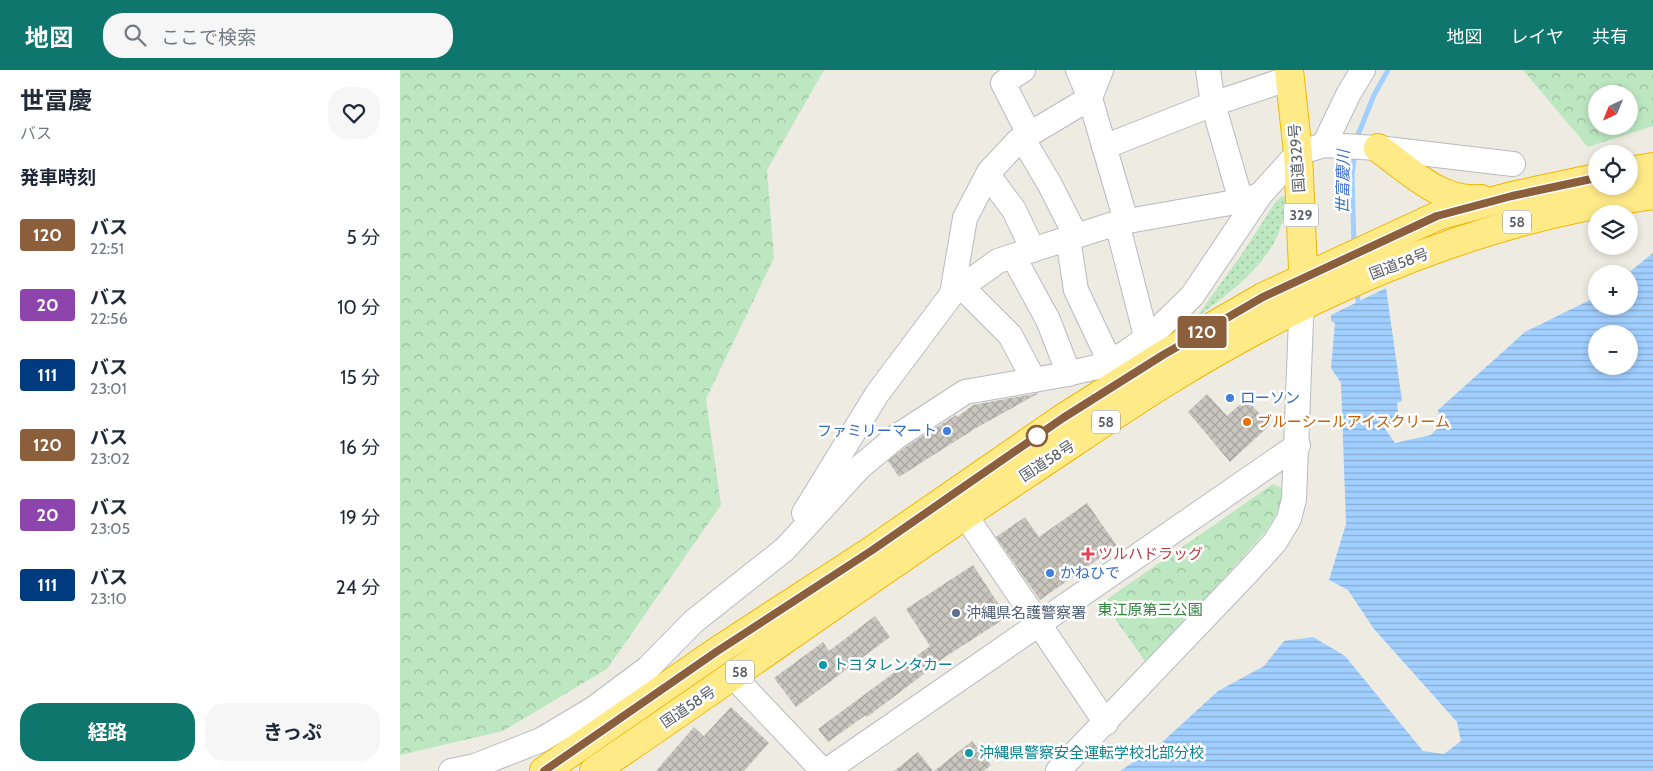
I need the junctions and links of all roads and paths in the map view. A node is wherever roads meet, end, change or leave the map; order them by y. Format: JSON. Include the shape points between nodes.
{"nodes":[{"id":1,"x":1023,"y":70,"type":"edge"},
{"id":2,"x":1208,"y":70,"type":"edge"},
{"id":3,"x":1362,"y":70,"type":"edge"},
{"id":4,"x":1091,"y":71,"type":"edge"},
{"id":5,"x":1290,"y":74,"type":"edge"},
{"id":6,"x":1090,"y":98,"type":"junction"},
{"id":7,"x":1213,"y":104,"type":"junction"},
{"id":8,"x":1026,"y":136,"type":"junction"},
{"id":9,"x":1324,"y":145,"type":"junction"},
{"id":10,"x":1104,"y":147,"type":"junction"},
{"id":11,"x":1378,"y":148,"type":"junction"},
{"id":12,"x":1298,"y":153,"type":"junction"},
{"id":13,"x":1513,"y":164,"type":"dead end"},
{"id":14,"x":1653,"y":167,"type":"edge"},
{"id":15,"x":1638,"y":170,"type":"edge"},
{"id":16,"x":988,"y":175,"type":"junction"},
{"id":17,"x":1588,"y":180,"type":"edge"},
{"id":18,"x":1653,"y":194,"type":"edge"},
{"id":19,"x":1512,"y":196,"type":"junction"},
{"id":20,"x":1251,"y":198,"type":"junction"},
{"id":21,"x":1122,"y":222,"type":"junction"},
{"id":22,"x":1072,"y":238,"type":"junction"},
{"id":23,"x":1023,"y":253,"type":"junction"},
{"id":24,"x":1304,"y":276,"type":"junction"},
{"id":25,"x":1334,"y":276,"type":"junction"},
{"id":26,"x":957,"y":291,"type":"junction"},
{"id":27,"x":1304,"y":305,"type":"junction"},
{"id":28,"x":1146,"y":336,"type":"junction"},
{"id":29,"x":1110,"y":362,"type":"junction"},
{"id":30,"x":1069,"y":374,"type":"junction"},
{"id":31,"x":1034,"y":380,"type":"junction"},
{"id":32,"x":860,"y":422,"type":"junction"},
{"id":33,"x":887,"y":445,"type":"junction"},
{"id":34,"x":1298,"y":445,"type":"junction"},
{"id":35,"x":965,"y":515,"type":"junction"},
{"id":36,"x":799,"y":534,"type":"junction"},
{"id":37,"x":1040,"y":626,"type":"junction"},
{"id":38,"x":733,"y":676,"type":"junction"},
{"id":39,"x":1106,"y":723,"type":"junction"},
{"id":40,"x":451,"y":771,"type":"edge"},
{"id":41,"x":544,"y":771,"type":"edge"},
{"id":42,"x":594,"y":771,"type":"edge"},
{"id":43,"x":824,"y":771,"type":"edge"},
{"id":44,"x":1058,"y":771,"type":"edge"}],
"edges":[{"from":1,"to":8,"type":"street","via":[[1003,83]]},
{"from":2,"to":7,"type":"street"},
{"from":3,"to":9,"type":"street"},
{"from":4,"to":6,"type":"street"},
{"from":5,"to":7,"type":"street"},
{"from":5,"to":12,"type":"highway","name":"国道329号","number":"329"},
{"from":6,"to":8,"type":"street"},
{"from":6,"to":10,"type":"street"},
{"from":7,"to":10,"type":"street"},
{"from":7,"to":20,"type":"street"},
{"from":8,"to":16,"type":"street"},
{"from":8,"to":22,"type":"street"},
{"from":9,"to":11,"type":"street"},
{"from":9,"to":12,"type":"street"},
{"from":10,"to":21,"type":"street"},
{"from":11,"to":13,"type":"street"},
{"from":11,"to":19,"type":"highway","via":[[1427,185],[1453,198],[1472,200]]},
{"from":12,"to":20,"type":"street"},
{"from":12,"to":24,"type":"highway","name":"国道329号","number":"329"},
{"from":14,"to":15,"type":"highway"},
{"from":16,"to":23,"type":"street","via":[[1014,210]]},
{"from":16,"to":26,"type":"street","via":[[965,218]]},
{"from":17,"to":19,"type":"highway","name":"国道58号","number":"58"},
{"from":18,"to":25,"type":"highway","name":"国道58号","number":"58","via":[[1530,218],[1450,244],[1385,270]]},
{"from":19,"to":25,"type":"highway","name":"国道58号","number":"58","via":[[1437,216],[1382,241]]},
{"from":20,"to":21,"type":"street"},
{"from":20,"to":28,"type":"street","via":[[1192,296],[1163,325]]},
{"from":21,"to":22,"type":"street"},
{"from":21,"to":28,"type":"street"},
{"from":22,"to":23,"type":"street"},
{"from":22,"to":29,"type":"street","via":[[1076,290]]},
{"from":23,"to":26,"type":"street","via":[[998,261]]},
{"from":23,"to":30,"type":"street"},
{"from":24,"to":25,"type":"highway","name":"国道58号","number":"58"},
{"from":24,"to":27,"type":"highway","name":"国道329号","number":"329"},
{"from":24,"to":41,"type":"highway","name":"国道58号","number":"58","via":[[1163,355],[1063,418]]},
{"from":25,"to":27,"type":"highway","name":"国道58号","number":"58"},
{"from":26,"to":31,"type":"street","via":[[1010,334]]},
{"from":26,"to":32,"type":"street","via":[[877,394]]},
{"from":27,"to":34,"type":"street"},
{"from":27,"to":35,"type":"highway","name":"国道58号","number":"58","via":[[1171,379]]},
{"from":28,"to":29,"type":"street"},
{"from":29,"to":30,"type":"street"},
{"from":30,"to":31,"type":"street"},
{"from":31,"to":33,"type":"street","via":[[965,392]]},
{"from":32,"to":33,"type":"street"},
{"from":32,"to":36,"type":"street","via":[[805,509]]},
{"from":33,"to":36,"type":"street","via":[[860,467]]},
{"from":34,"to":37,"type":"street"},
{"from":34,"to":39,"type":"street","via":[[1294,499],[1289,519],[1275,542]]},
{"from":35,"to":37,"type":"street"},
{"from":35,"to":38,"type":"highway","name":"国道58号","number":"58"},
{"from":36,"to":40,"type":"street","via":[[785,549],[693,622],[648,668],[593,709],[541,740],[475,766]]},
{"from":37,"to":39,"type":"street"},
{"from":37,"to":43,"type":"street"},
{"from":38,"to":42,"type":"highway","name":"国道58号","number":"58"},
{"from":38,"to":43,"type":"street"},
{"from":39,"to":44,"type":"street"}]}
